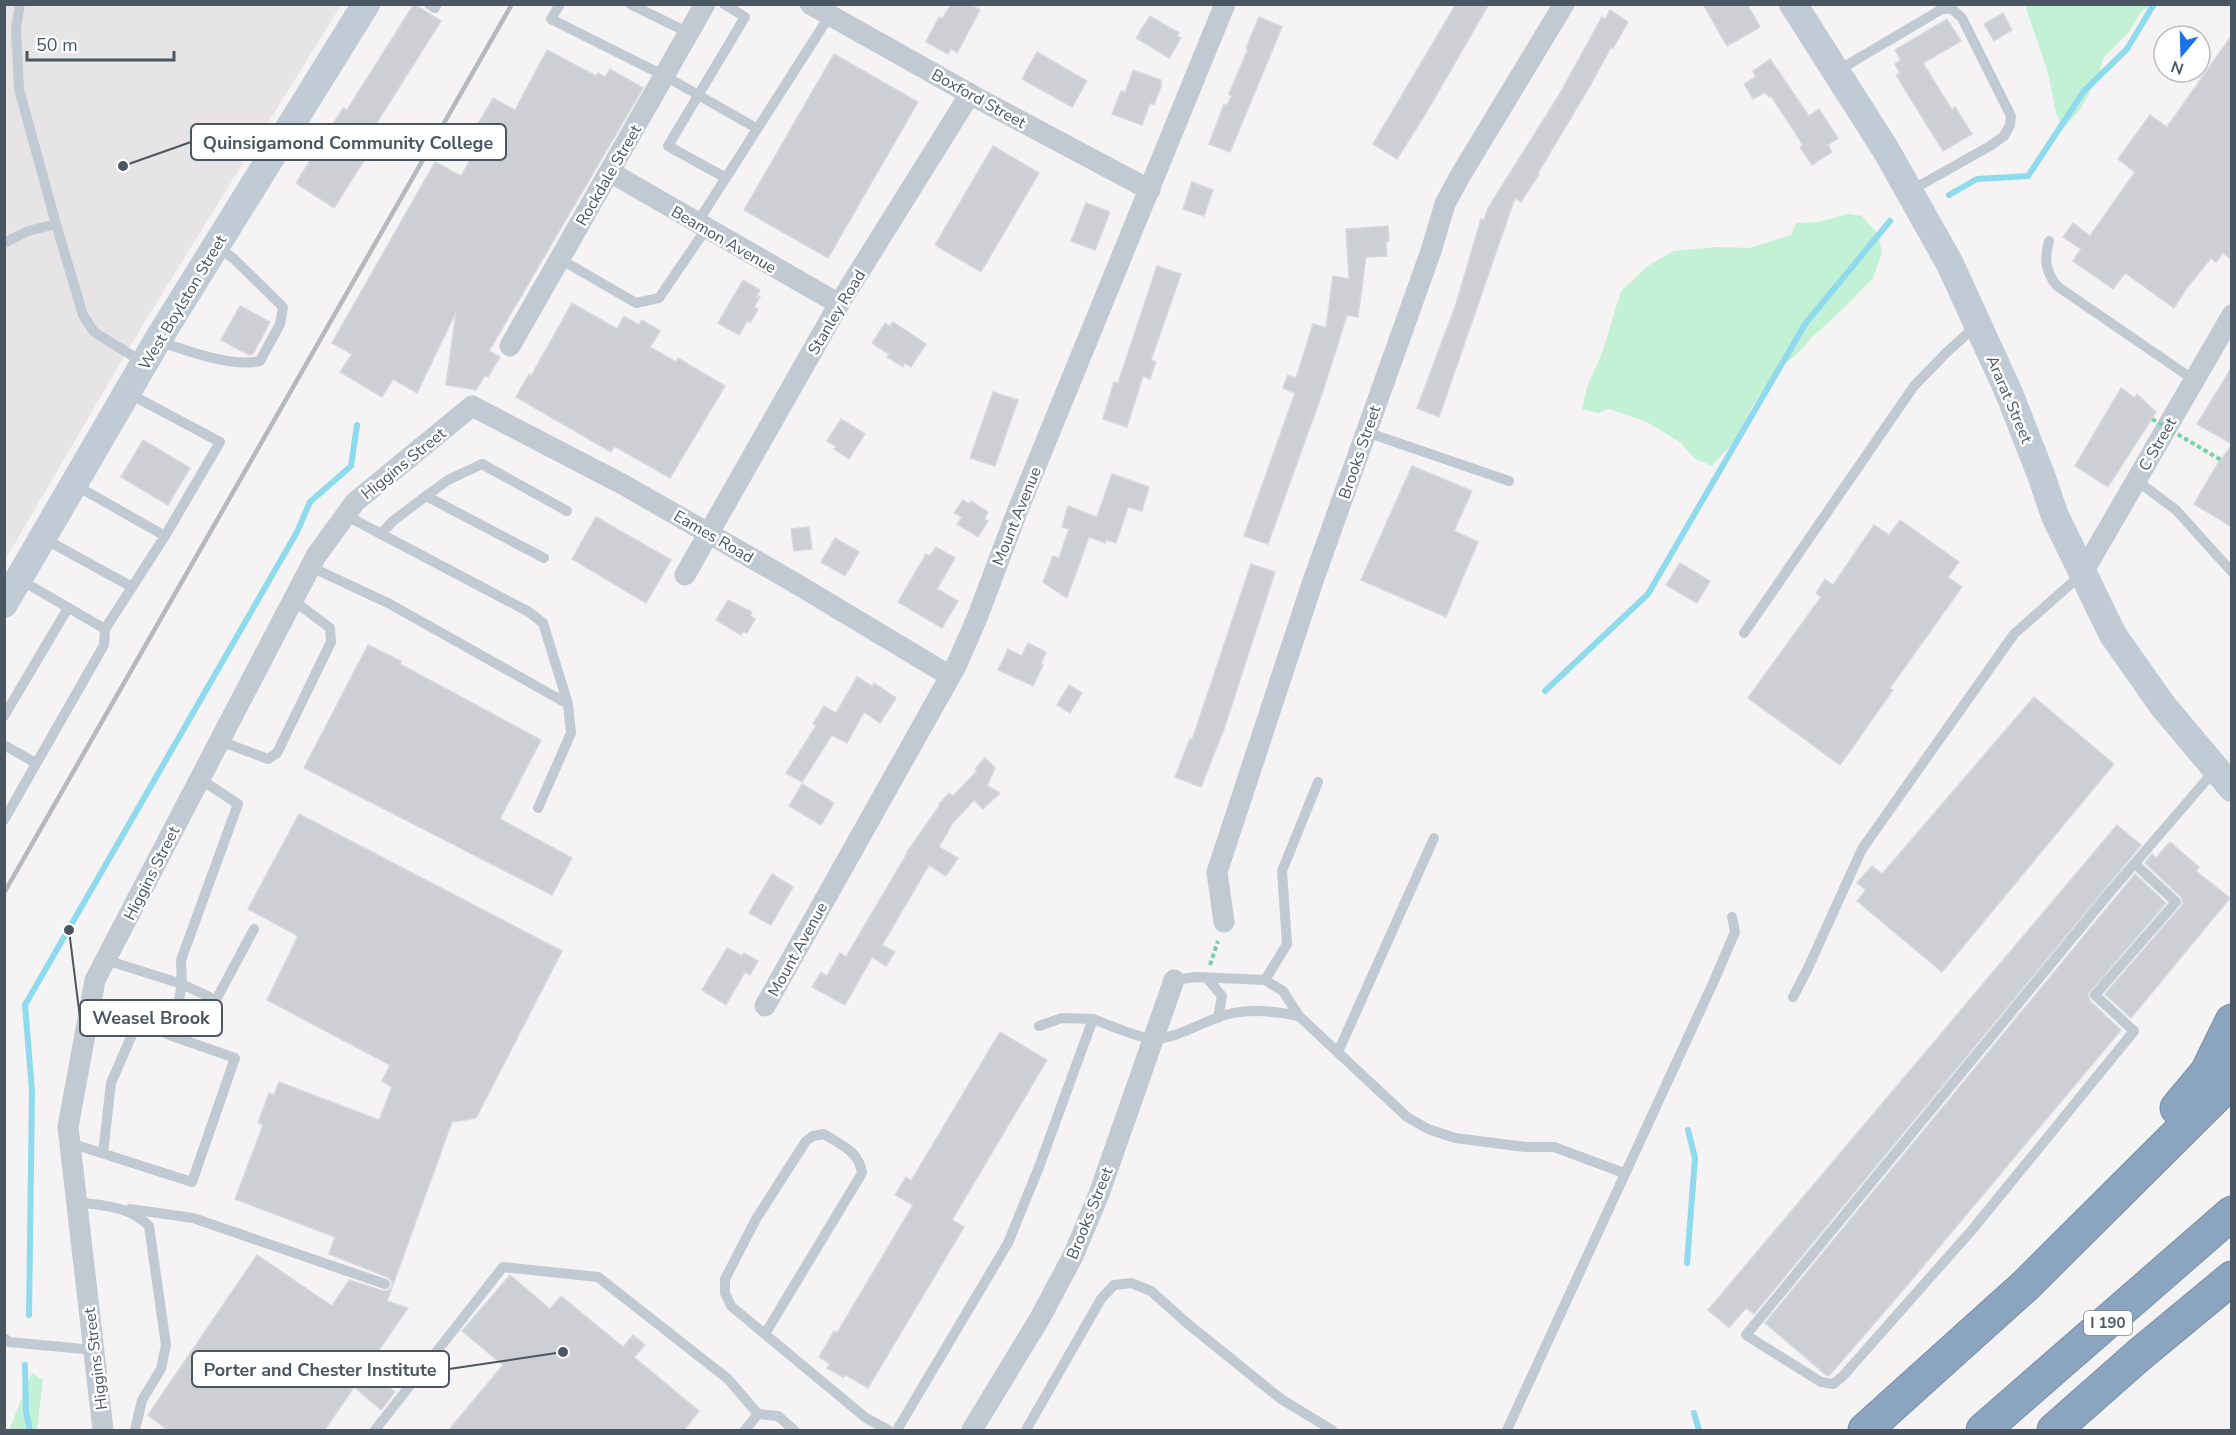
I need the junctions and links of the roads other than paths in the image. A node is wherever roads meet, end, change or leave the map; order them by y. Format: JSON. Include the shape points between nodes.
{"nodes":[{"id":1,"x":20,"y":4,"type":"edge"},
{"id":2,"x":366,"y":4,"type":"edge"},
{"id":3,"x":429,"y":4,"type":"edge"},
{"id":4,"x":437,"y":4,"type":"edge"},
{"id":5,"x":560,"y":4,"type":"edge"},
{"id":6,"x":630,"y":4,"type":"edge"},
{"id":7,"x":705,"y":4,"type":"edge"},
{"id":8,"x":724,"y":4,"type":"edge"},
{"id":9,"x":810,"y":4,"type":"edge"},
{"id":10,"x":1225,"y":4,"type":"edge"},
{"id":11,"x":1564,"y":4,"type":"edge"},
{"id":12,"x":1793,"y":4,"type":"edge"},
{"id":13,"x":830,"y":15,"type":"junction"},
{"id":14,"x":689,"y":33,"type":"junction"},
{"id":15,"x":10,"y":52,"type":"edge"},
{"id":16,"x":1837,"y":71,"type":"junction"},
{"id":17,"x":665,"y":76,"type":"junction"},
{"id":18,"x":699,"y":94,"type":"junction"},
{"id":19,"x":970,"y":94,"type":"junction"},
{"id":20,"x":756,"y":128,"type":"junction"},
{"id":21,"x":610,"y":172,"type":"junction"},
{"id":22,"x":726,"y":178,"type":"junction"},
{"id":23,"x":1150,"y":190,"type":"junction"},
{"id":24,"x":1910,"y":191,"type":"junction"},
{"id":25,"x":56,"y":224,"type":"junction"},
{"id":26,"x":702,"y":226,"type":"junction"},
{"id":27,"x":2049,"y":241,"type":"dead end"},
{"id":28,"x":4,"y":243,"type":"edge"},
{"id":29,"x":216,"y":245,"type":"junction"},
{"id":30,"x":560,"y":259,"type":"junction"},
{"id":31,"x":839,"y":304,"type":"junction"},
{"id":32,"x":2232,"y":315,"type":"edge"},
{"id":33,"x":1978,"y":324,"type":"junction"},
{"id":34,"x":510,"y":346,"type":"dead end"},
{"id":35,"x":151,"y":352,"type":"junction"},
{"id":36,"x":2194,"y":380,"type":"junction"},
{"id":37,"x":128,"y":393,"type":"junction"},
{"id":38,"x":472,"y":406,"type":"joint"},
{"id":39,"x":1366,"y":432,"type":"junction"},
{"id":40,"x":2136,"y":480,"type":"junction"},
{"id":41,"x":1509,"y":481,"type":"dead end"},
{"id":42,"x":75,"y":485,"type":"junction"},
{"id":43,"x":426,"y":496,"type":"junction"},
{"id":44,"x":567,"y":511,"type":"dead end"},
{"id":45,"x":345,"y":515,"type":"junction"},
{"id":46,"x":709,"y":533,"type":"junction"},
{"id":47,"x":381,"y":534,"type":"junction"},
{"id":48,"x":165,"y":536,"type":"junction"},
{"id":49,"x":43,"y":538,"type":"junction"},
{"id":50,"x":544,"y":558,"type":"dead end"},
{"id":51,"x":311,"y":567,"type":"junction"},
{"id":52,"x":2232,"y":572,"type":"edge"},
{"id":53,"x":2082,"y":574,"type":"junction"},
{"id":54,"x":685,"y":575,"type":"dead end"},
{"id":55,"x":19,"y":579,"type":"junction"},
{"id":56,"x":132,"y":587,"type":"junction"},
{"id":57,"x":292,"y":600,"type":"junction"},
{"id":58,"x":4,"y":604,"type":"edge"},
{"id":59,"x":68,"y":608,"type":"junction"},
{"id":60,"x":105,"y":629,"type":"junction"},
{"id":61,"x":1744,"y":633,"type":"dead end"},
{"id":62,"x":950,"y":676,"type":"junction"},
{"id":63,"x":568,"y":704,"type":"junction"},
{"id":64,"x":4,"y":716,"type":"edge"},
{"id":65,"x":220,"y":741,"type":"junction"},
{"id":66,"x":4,"y":746,"type":"edge"},
{"id":67,"x":36,"y":763,"type":"junction"},
{"id":68,"x":200,"y":779,"type":"junction"},
{"id":69,"x":2223,"y":779,"type":"edge"},
{"id":70,"x":1318,"y":782,"type":"dead end"},
{"id":71,"x":538,"y":808,"type":"dead end"},
{"id":72,"x":4,"y":820,"type":"edge"},
{"id":73,"x":1434,"y":838,"type":"dead end"},
{"id":74,"x":2135,"y":864,"type":"junction"},
{"id":75,"x":1732,"y":917,"type":"dead end"},
{"id":76,"x":1224,"y":922,"type":"road end"},
{"id":77,"x":254,"y":929,"type":"dead end"},
{"id":78,"x":106,"y":960,"type":"junction"},
{"id":79,"x":1206,"y":977,"type":"junction"},
{"id":80,"x":1173,"y":980,"type":"joint"},
{"id":81,"x":1265,"y":980,"type":"junction"},
{"id":82,"x":182,"y":984,"type":"junction"},
{"id":83,"x":1793,"y":997,"type":"dead end"},
{"id":84,"x":91,"y":1002,"type":"junction"},
{"id":85,"x":765,"y":1006,"type":"dead end"},
{"id":86,"x":1299,"y":1016,"type":"junction"},
{"id":87,"x":1218,"y":1018,"type":"junction"},
{"id":88,"x":1093,"y":1019,"type":"junction"},
{"id":89,"x":138,"y":1021,"type":"junction"},
{"id":90,"x":2232,"y":1021,"type":"edge"},
{"id":91,"x":1039,"y":1026,"type":"dead end"},
{"id":92,"x":172,"y":1036,"type":"junction"},
{"id":93,"x":1153,"y":1040,"type":"junction"},
{"id":94,"x":1338,"y":1052,"type":"junction"},
{"id":95,"x":2232,"y":1080,"type":"edge"},
{"id":96,"x":70,"y":1143,"type":"junction"},
{"id":97,"x":103,"y":1153,"type":"junction"},
{"id":98,"x":1624,"y":1173,"type":"junction"},
{"id":99,"x":77,"y":1202,"type":"junction"},
{"id":100,"x":121,"y":1208,"type":"junction"},
{"id":101,"x":2104,"y":1209,"type":"junction"},
{"id":102,"x":2232,"y":1213,"type":"edge"},
{"id":103,"x":2232,"y":1278,"type":"edge"},
{"id":104,"x":386,"y":1284,"type":"dead end"},
{"id":105,"x":765,"y":1334,"type":"junction"},
{"id":106,"x":4,"y":1338,"type":"edge"},
{"id":107,"x":94,"y":1350,"type":"junction"},
{"id":108,"x":758,"y":1414,"type":"junction"},
{"id":109,"x":103,"y":1431,"type":"edge"},
{"id":110,"x":135,"y":1431,"type":"edge"},
{"id":111,"x":375,"y":1431,"type":"edge"},
{"id":112,"x":745,"y":1431,"type":"edge"},
{"id":113,"x":794,"y":1431,"type":"edge"},
{"id":114,"x":888,"y":1431,"type":"edge"},
{"id":115,"x":897,"y":1431,"type":"edge"},
{"id":116,"x":972,"y":1431,"type":"edge"},
{"id":117,"x":1026,"y":1431,"type":"edge"},
{"id":118,"x":1332,"y":1431,"type":"edge"},
{"id":119,"x":1507,"y":1431,"type":"edge"},
{"id":120,"x":1865,"y":1431,"type":"edge"},
{"id":121,"x":1983,"y":1431,"type":"edge"},
{"id":122,"x":2054,"y":1431,"type":"edge"}],
"edges":[{"from":1,"to":15,"type":"lane"},
{"from":2,"to":29,"type":"main road","name":"West Boylston Street"},
{"from":3,"to":4,"type":"lane","via":[[435,8]]},
{"from":5,"to":17,"type":"lane","via":[[551,19]]},
{"from":6,"to":14,"type":"lane"},
{"from":7,"to":14,"type":"street","name":"Rockdale Street"},
{"from":8,"to":18,"type":"lane","via":[[746,17]]},
{"from":9,"to":13,"type":"street","name":"Boxford Street"},
{"from":10,"to":23,"type":"street","name":"Mount Avenue"},
{"from":11,"to":39,"type":"street","name":"Brooks Street","via":[[1445,204]]},
{"from":12,"to":16,"type":"main road","name":"Ararat Street"},
{"from":13,"to":19,"type":"street","name":"Boxford Street"},
{"from":13,"to":20,"type":"lane"},
{"from":14,"to":17,"type":"street","name":"Rockdale Street"},
{"from":15,"to":25,"type":"lane"},
{"from":16,"to":24,"type":"main road","name":"Ararat Street"},
{"from":16,"to":24,"type":"lane","via":[[1942,9],[1952,9],[1962,18],[2011,116],[2010,125],[2004,136],[1990,146]]},
{"from":17,"to":18,"type":"lane"},
{"from":17,"to":21,"type":"street","name":"Rockdale Street"},
{"from":18,"to":20,"type":"lane"},
{"from":18,"to":22,"type":"lane","via":[[668,146]]},
{"from":19,"to":23,"type":"street","name":"Boxford Street"},
{"from":19,"to":31,"type":"street","name":"Stanley Road"},
{"from":20,"to":22,"type":"lane"},
{"from":21,"to":26,"type":"street","name":"Beamon Avenue"},
{"from":21,"to":30,"type":"street","name":"Rockdale Street"},
{"from":22,"to":26,"type":"lane"},
{"from":23,"to":62,"type":"street","name":"Mount Avenue"},
{"from":24,"to":33,"type":"main road","name":"Ararat Street"},
{"from":25,"to":28,"type":"lane","via":[[28,231]]},
{"from":25,"to":35,"type":"lane","via":[[84,315],[94,332]]},
{"from":26,"to":30,"type":"lane","via":[[659,298],[636,303]]},
{"from":26,"to":31,"type":"street","name":"Beamon Avenue"},
{"from":27,"to":36,"type":"lane","via":[[2046,270],[2057,286]]},
{"from":29,"to":35,"type":"main road","name":"West Boylston Street"},
{"from":29,"to":35,"type":"lane","via":[[283,308],[280,324],[260,361],[248,364],[198,353]]},
{"from":30,"to":34,"type":"street","name":"Rockdale Street"},
{"from":31,"to":46,"type":"street","name":"Stanley Road"},
{"from":32,"to":36,"type":"street","name":"C Street"},
{"from":33,"to":53,"type":"main road","name":"Ararat Street"},
{"from":33,"to":61,"type":"lane","via":[[1914,386]]},
{"from":35,"to":37,"type":"main road","name":"West Boylston Street"},
{"from":36,"to":40,"type":"street","name":"C Street"},
{"from":37,"to":42,"type":"main road","name":"West Boylston Street"},
{"from":37,"to":48,"type":"lane","via":[[220,442]]},
{"from":38,"to":45,"type":"street","name":"Higgins Street","via":[[355,502]]},
{"from":38,"to":46,"type":"street","name":"Eames Road"},
{"from":39,"to":41,"type":"lane"},
{"from":39,"to":76,"type":"street","name":"Brooks Street","via":[[1217,872]]},
{"from":40,"to":52,"type":"lane","via":[[2176,510]]},
{"from":40,"to":53,"type":"street","name":"C Street"},
{"from":42,"to":48,"type":"lane"},
{"from":42,"to":49,"type":"main road","name":"West Boylston Street"},
{"from":43,"to":44,"type":"lane","via":[[482,464]]},
{"from":43,"to":47,"type":"lane"},
{"from":43,"to":50,"type":"lane"},
{"from":45,"to":47,"type":"lane"},
{"from":45,"to":51,"type":"street","name":"Higgins Street"},
{"from":46,"to":54,"type":"street","name":"Stanley Road"},
{"from":46,"to":62,"type":"street","name":"Eames Road"},
{"from":47,"to":63,"type":"lane","via":[[530,612],[543,623]]},
{"from":48,"to":56,"type":"lane"},
{"from":49,"to":55,"type":"main road","name":"West Boylston Street"},
{"from":49,"to":56,"type":"lane"},
{"from":51,"to":57,"type":"street","name":"Higgins Street"},
{"from":51,"to":63,"type":"lane","via":[[390,604]]},
{"from":53,"to":69,"type":"main road","name":"Ararat Street","via":[[2112,635]]},
{"from":53,"to":83,"type":"lane","via":[[2014,634],[1862,849]]},
{"from":55,"to":58,"type":"main road","name":"West Boylston Street"},
{"from":55,"to":59,"type":"lane"},
{"from":56,"to":60,"type":"lane"},
{"from":57,"to":65,"type":"street","name":"Higgins Street"},
{"from":57,"to":65,"type":"lane","via":[[330,628],[331,642],[277,753],[268,759]]},
{"from":59,"to":60,"type":"lane"},
{"from":59,"to":64,"type":"lane"},
{"from":60,"to":67,"type":"lane","via":[[104,645]]},
{"from":62,"to":85,"type":"street","name":"Mount Avenue"},
{"from":63,"to":71,"type":"lane","via":[[571,733]]},
{"from":65,"to":68,"type":"street","name":"Higgins Street"},
{"from":66,"to":67,"type":"lane"},
{"from":67,"to":72,"type":"lane"},
{"from":68,"to":78,"type":"street","name":"Higgins Street"},
{"from":68,"to":82,"type":"lane","via":[[238,804],[180,960]]},
{"from":69,"to":74,"type":"lane"},
{"from":70,"to":81,"type":"lane","via":[[1282,871],[1287,944]]},
{"from":73,"to":94,"type":"lane"},
{"from":74,"to":74,"type":"lane","via":[[2103,902],[1746,1335],[1821,1382],[1833,1384],[1972,1230],[2134,1031],[2095,995],[2176,902]]},
{"from":75,"to":98,"type":"lane","via":[[1735,932]]},
{"from":77,"to":82,"type":"lane","via":[[216,1000]]},
{"from":78,"to":82,"type":"lane"},
{"from":78,"to":84,"type":"street","name":"Higgins Street","via":[[95,980]]},
{"from":79,"to":80,"type":"lane"},
{"from":79,"to":81,"type":"lane"},
{"from":79,"to":87,"type":"lane","via":[[1222,996]]},
{"from":80,"to":93,"type":"street","name":"Brooks Street"},
{"from":81,"to":86,"type":"lane","via":[[1283,991]]},
{"from":82,"to":92,"type":"lane"},
{"from":84,"to":89,"type":"lane"},
{"from":84,"to":96,"type":"street","name":"Higgins Street","via":[[68,1127]]},
{"from":86,"to":87,"type":"lane","via":[[1250,1011]]},
{"from":86,"to":94,"type":"lane"},
{"from":87,"to":93,"type":"lane"},
{"from":88,"to":91,"type":"lane","via":[[1062,1018]]},
{"from":88,"to":93,"type":"lane"},
{"from":88,"to":115,"type":"lane","via":[[1008,1243]]},
{"from":89,"to":92,"type":"lane"},
{"from":89,"to":97,"type":"lane","via":[[111,1083]]},
{"from":90,"to":101,"type":"highway","via":[[2207,1072],[2129,1161]]},
{"from":92,"to":97,"type":"lane","via":[[235,1058],[192,1182]]},
{"from":93,"to":116,"type":"street","name":"Brooks Street","via":[[1073,1256]]},
{"from":94,"to":98,"type":"lane","via":[[1407,1117],[1428,1129],[1455,1137],[1554,1147]]},
{"from":95,"to":101,"type":"highway"},
{"from":96,"to":97,"type":"lane"},
{"from":96,"to":99,"type":"street","name":"Higgins Street"},
{"from":98,"to":119,"type":"lane"},
{"from":99,"to":100,"type":"lane"},
{"from":99,"to":107,"type":"street","name":"Higgins Street"},
{"from":100,"to":104,"type":"lane","via":[[193,1218]]},
{"from":100,"to":110,"type":"lane","via":[[149,1226],[166,1346],[161,1369],[142,1400]]},
{"from":101,"to":120,"type":"highway","via":[[2018,1293]]},
{"from":102,"to":121,"type":"highway","number":"I 190"},
{"from":103,"to":122,"type":"highway","number":"I 190"},
{"from":105,"to":105,"type":"lane","via":[[731,1306],[725,1293],[725,1279],[756,1219],[806,1141],[824,1134],[860,1161],[861,1173]]},
{"from":105,"to":114,"type":"lane","via":[[866,1418]]},
{"from":106,"to":107,"type":"lane","via":[[9,1342]]},
{"from":107,"to":109,"type":"street","name":"Higgins Street"},
{"from":108,"to":111,"type":"lane","via":[[728,1379],[598,1277],[503,1267]]},
{"from":108,"to":112,"type":"lane"},
{"from":108,"to":113,"type":"lane","via":[[778,1416]]},
{"from":117,"to":118,"type":"lane","via":[[1101,1299],[1114,1285],[1131,1283],[1151,1291],[1281,1399]]}]}
